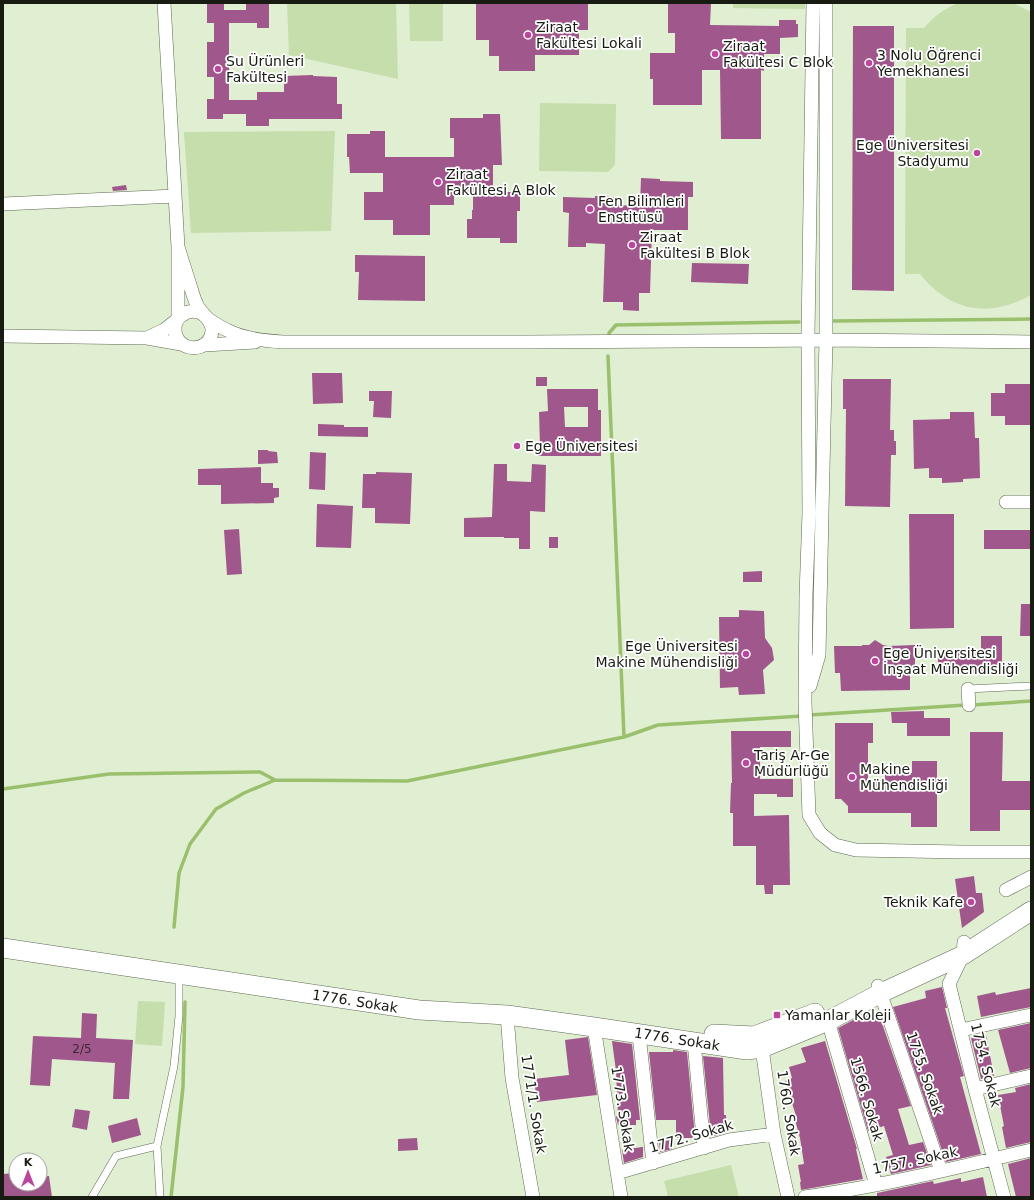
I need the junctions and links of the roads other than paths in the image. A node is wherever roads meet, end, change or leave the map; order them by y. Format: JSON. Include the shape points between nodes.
{"nodes":[{"id":1,"x":164,"y":3,"type":"edge"},
{"id":2,"x":813,"y":3,"type":"edge"},
{"id":3,"x":826,"y":3,"type":"edge"},
{"id":4,"x":175,"y":196,"type":"junction"},
{"id":5,"x":3,"y":204,"type":"edge"},
{"id":6,"x":178,"y":247,"type":"junction"},
{"id":7,"x":178,"y":319,"type":"junction"},
{"id":8,"x":208,"y":319,"type":"junction"},
{"id":9,"x":3,"y":336,"type":"edge"},
{"id":10,"x":147,"y":338,"type":"junction"},
{"id":11,"x":808,"y":340,"type":"junction"},
{"id":12,"x":826,"y":340,"type":"junction"},
{"id":13,"x":275,"y":342,"type":"junction"},
{"id":14,"x":1031,"y":342,"type":"edge"},
{"id":15,"x":181,"y":344,"type":"junction"},
{"id":16,"x":205,"y":345,"type":"junction"},
{"id":17,"x":1006,"y":502,"type":"dead end"},
{"id":18,"x":1031,"y":502,"type":"edge"},
{"id":19,"x":808,"y":513,"type":"junction"},
{"id":20,"x":822,"y":513,"type":"junction"},
{"id":21,"x":807,"y":576,"type":"junction"},
{"id":22,"x":821,"y":577,"type":"junction"},
{"id":23,"x":1031,"y":686,"type":"edge"},
{"id":24,"x":968,"y":689,"type":"joint"},
{"id":25,"x":969,"y":705,"type":"dead end"},
{"id":26,"x":806,"y":709,"type":"junction"},
{"id":27,"x":1031,"y":852,"type":"edge"},
{"id":28,"x":1031,"y":877,"type":"edge"},
{"id":29,"x":1006,"y":890,"type":"dead end"},
{"id":30,"x":1031,"y":909,"type":"edge"},
{"id":31,"x":3,"y":948,"type":"edge"},
{"id":32,"x":964,"y":948,"type":"junction"},
{"id":33,"x":179,"y":974,"type":"junction"},
{"id":34,"x":291,"y":988,"type":"junction"},
{"id":35,"x":879,"y":989,"type":"junction"},
{"id":36,"x":1031,"y":1015,"type":"edge"},
{"id":37,"x":507,"y":1016,"type":"junction"},
{"id":38,"x":828,"y":1021,"type":"junction"},
{"id":39,"x":594,"y":1027,"type":"junction"},
{"id":40,"x":961,"y":1030,"type":"junction"},
{"id":41,"x":639,"y":1034,"type":"junction"},
{"id":42,"x":761,"y":1041,"type":"junction"},
{"id":43,"x":694,"y":1042,"type":"junction"},
{"id":44,"x":1031,"y":1076,"type":"edge"},
{"id":45,"x":975,"y":1089,"type":"junction"},
{"id":46,"x":774,"y":1134,"type":"junction"},
{"id":47,"x":157,"y":1146,"type":"junction"},
{"id":48,"x":704,"y":1148,"type":"junction"},
{"id":49,"x":1031,"y":1150,"type":"edge"},
{"id":50,"x":993,"y":1160,"type":"junction"},
{"id":51,"x":653,"y":1163,"type":"junction"},
{"id":52,"x":941,"y":1171,"type":"junction"},
{"id":53,"x":617,"y":1173,"type":"junction"},
{"id":54,"x":876,"y":1185,"type":"junction"},
{"id":55,"x":92,"y":1197,"type":"edge"},
{"id":56,"x":160,"y":1197,"type":"edge"},
{"id":57,"x":533,"y":1197,"type":"edge"},
{"id":58,"x":621,"y":1197,"type":"edge"},
{"id":59,"x":788,"y":1197,"type":"edge"},
{"id":60,"x":805,"y":1197,"type":"edge"},
{"id":61,"x":1004,"y":1197,"type":"edge"}],
"edges":[{"from":1,"to":4,"type":"street"},
{"from":2,"to":11,"type":"street"},
{"from":3,"to":12,"type":"street"},
{"from":4,"to":5,"type":"street"},
{"from":4,"to":6,"type":"street"},
{"from":6,"to":7,"type":"street"},
{"from":6,"to":8,"type":"street","via":[[197,306]]},
{"from":7,"to":8,"type":"street","via":[[188,312],[195,311]]},
{"from":7,"to":10,"type":"street","via":[[164,330]]},
{"from":7,"to":15,"type":"street","via":[[175,333]]},
{"from":8,"to":13,"type":"street","via":[[230,332]]},
{"from":8,"to":16,"type":"street","via":[[212,334]]},
{"from":9,"to":10,"type":"street"},
{"from":10,"to":15,"type":"street"},
{"from":11,"to":12,"type":"street"},
{"from":11,"to":13,"type":"street"},
{"from":11,"to":19,"type":"street"},
{"from":12,"to":14,"type":"street"},
{"from":12,"to":20,"type":"street"},
{"from":13,"to":16,"type":"street"},
{"from":15,"to":16,"type":"street","via":[[193,349]]},
{"from":17,"to":18,"type":"street"},
{"from":19,"to":20,"type":"street"},
{"from":19,"to":21,"type":"street"},
{"from":20,"to":22,"type":"street"},
{"from":21,"to":22,"type":"street"},
{"from":21,"to":26,"type":"street"},
{"from":22,"to":26,"type":"street","via":[[819,655]]},
{"from":23,"to":24,"type":"lane"},
{"from":24,"to":25,"type":"street"},
{"from":26,"to":27,"type":"street","via":[[809,815],[820,833],[835,845],[856,850]]},
{"from":28,"to":29,"type":"street"},
{"from":30,"to":32,"type":"street","name":"1776. Sokak","via":[[1018,910],[976,936]]},
{"from":31,"to":33,"type":"street","name":"1776. Sokak"},
{"from":32,"to":35,"type":"street","name":"1776. Sokak"},
{"from":32,"to":40,"type":"street","name":"1754. Sokak","via":[[949,984]]},
{"from":33,"to":34,"type":"street","name":"1776. Sokak"},
{"from":33,"to":47,"type":"lane","via":[[179,1016],[174,1066]]},
{"from":34,"to":37,"type":"street","name":"1776. Sokak","via":[[418,1010]]},
{"from":34,"to":42,"type":"street","name":"1776. Sokak","via":[[537,1006],[697,1033],[754,1036]]},
{"from":35,"to":38,"type":"street","name":"1776. Sokak"},
{"from":35,"to":42,"type":"street","name":"1776. Sokak","via":[[837,1005]]},
{"from":35,"to":52,"type":"street","name":"1755. Sokak"},
{"from":36,"to":40,"type":"street"},
{"from":37,"to":39,"type":"street","name":"1776. Sokak"},
{"from":37,"to":57,"type":"street","name":"1771/1. Sokak","via":[[512,1078]]},
{"from":38,"to":42,"type":"street","name":"1776. Sokak"},
{"from":38,"to":54,"type":"street","name":"1566. Sokak"},
{"from":39,"to":41,"type":"street","name":"1776. Sokak"},
{"from":39,"to":53,"type":"street","name":"1773. Sokak"},
{"from":40,"to":45,"type":"street","name":"1754. Sokak"},
{"from":41,"to":43,"type":"street","name":"1776. Sokak"},
{"from":41,"to":51,"type":"street"},
{"from":42,"to":43,"type":"street","name":"1776. Sokak","via":[[747,1050]]},
{"from":42,"to":46,"type":"street","name":"1760. Sokak"},
{"from":43,"to":48,"type":"street"},
{"from":44,"to":45,"type":"street"},
{"from":45,"to":50,"type":"street","name":"1754. Sokak"},
{"from":46,"to":48,"type":"street","name":"1772. Sokak","via":[[728,1140]]},
{"from":46,"to":59,"type":"street","name":"1760. Sokak"},
{"from":47,"to":55,"type":"lane","via":[[116,1156]]},
{"from":47,"to":56,"type":"lane"},
{"from":48,"to":51,"type":"street","name":"1772. Sokak"},
{"from":49,"to":50,"type":"street","name":"1757. Sokak"},
{"from":50,"to":52,"type":"street","name":"1757. Sokak"},
{"from":50,"to":61,"type":"street","name":"1754. Sokak"},
{"from":51,"to":53,"type":"street","name":"1772. Sokak"},
{"from":52,"to":54,"type":"street","name":"1757. Sokak"},
{"from":53,"to":58,"type":"street","name":"1773. Sokak"},
{"from":54,"to":60,"type":"street","name":"1757. Sokak"}]}
